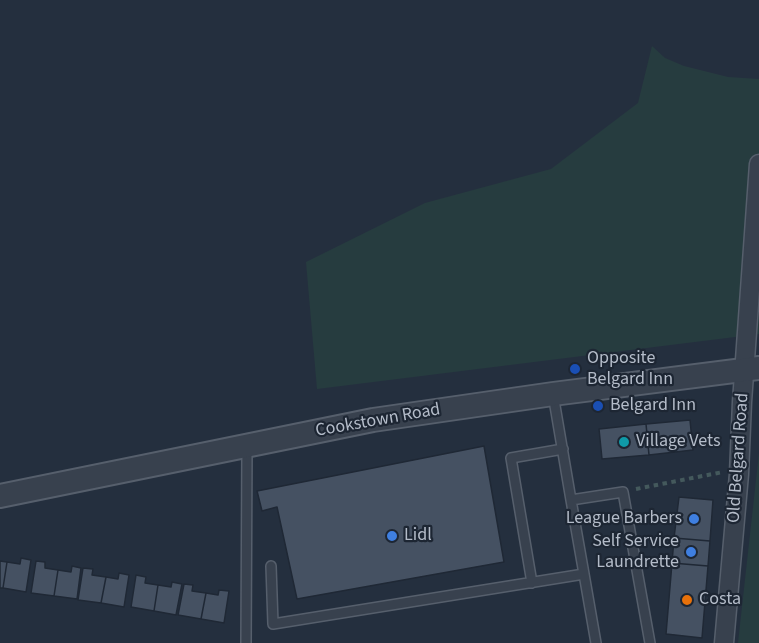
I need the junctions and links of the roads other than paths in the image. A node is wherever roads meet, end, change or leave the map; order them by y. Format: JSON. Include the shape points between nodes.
{"nodes":[{"id":1,"x":759,"y":164,"type":"edge"},
{"id":2,"x":752,"y":370,"type":"edge"},
{"id":3,"x":553,"y":394,"type":"junction"},
{"id":4,"x":247,"y":446,"type":"junction"},
{"id":5,"x":563,"y":448,"type":"junction"},
{"id":6,"x":0,"y":496,"type":"edge"},
{"id":7,"x":571,"y":500,"type":"junction"},
{"id":8,"x":271,"y":566,"type":"dead end"},
{"id":9,"x":584,"y":574,"type":"junction"},
{"id":10,"x":532,"y":582,"type":"junction"},
{"id":11,"x":246,"y":643,"type":"edge"},
{"id":12,"x":596,"y":643,"type":"edge"},
{"id":13,"x":650,"y":643,"type":"edge"},
{"id":14,"x":724,"y":643,"type":"edge"}],
"edges":[{"from":1,"to":2,"type":"street","name":"Old Belgard Road"},
{"from":2,"to":3,"type":"street","name":"Cookstown Road"},
{"from":2,"to":14,"type":"street","name":"Old Belgard Road"},
{"from":3,"to":4,"type":"street","name":"Cookstown Road","via":[[373,420]]},
{"from":3,"to":5,"type":"lane"},
{"from":4,"to":6,"type":"street","name":"Cookstown Road"},
{"from":4,"to":11,"type":"lane"},
{"from":5,"to":7,"type":"lane"},
{"from":5,"to":10,"type":"lane","via":[[511,458]]},
{"from":7,"to":9,"type":"lane"},
{"from":7,"to":13,"type":"lane","via":[[623,492]]},
{"from":8,"to":10,"type":"lane","via":[[273,624]]},
{"from":9,"to":10,"type":"lane"},
{"from":9,"to":12,"type":"lane"}]}
